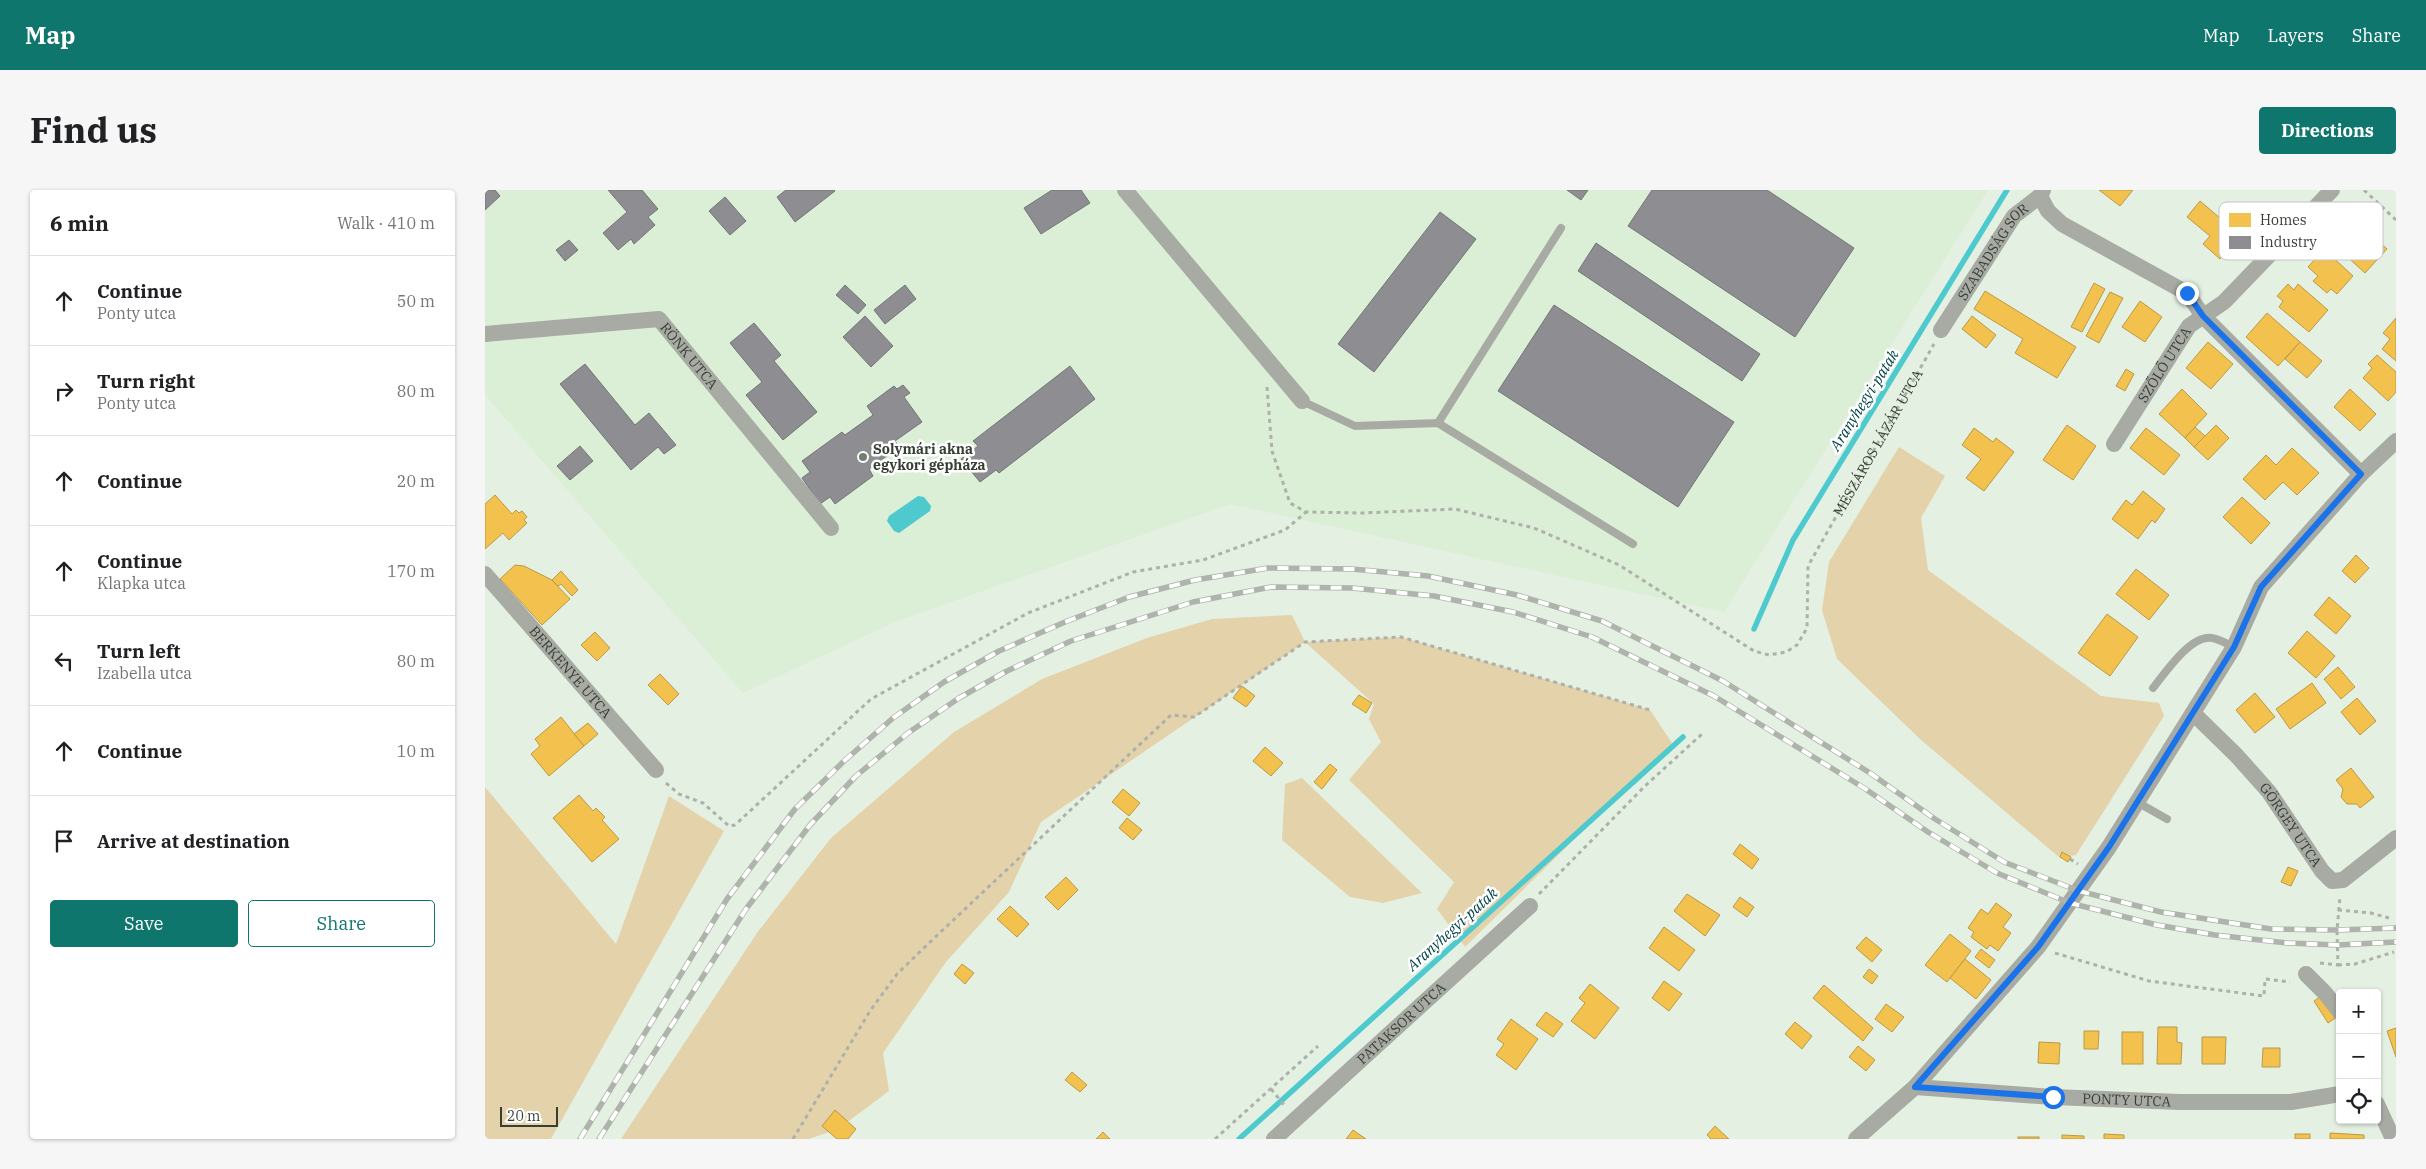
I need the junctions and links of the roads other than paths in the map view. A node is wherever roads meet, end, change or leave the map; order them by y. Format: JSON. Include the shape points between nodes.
{"nodes":[{"id":1,"x":1125,"y":190,"type":"edge"},
{"id":2,"x":2332,"y":190,"type":"edge"},
{"id":3,"x":2042,"y":193,"type":"edge"},
{"id":4,"x":2320,"y":202,"type":"edge"},
{"id":5,"x":1561,"y":228,"type":"dead end"},
{"id":6,"x":2264,"y":260,"type":"edge"},
{"id":7,"x":2203,"y":316,"type":"junction"},
{"id":8,"x":1944,"y":325,"type":"road end"},
{"id":9,"x":485,"y":334,"type":"edge"},
{"id":10,"x":1302,"y":401,"type":"joint"},
{"id":11,"x":1438,"y":423,"type":"junction"},
{"id":12,"x":2396,"y":441,"type":"edge"},
{"id":13,"x":2115,"y":444,"type":"dead end"},
{"id":14,"x":2361,"y":474,"type":"junction"},
{"id":15,"x":831,"y":528,"type":"dead end"},
{"id":16,"x":1633,"y":544,"type":"dead end"},
{"id":17,"x":485,"y":574,"type":"edge"},
{"id":18,"x":2234,"y":647,"type":"junction"},
{"id":19,"x":2153,"y":688,"type":"dead end"},
{"id":20,"x":2193,"y":713,"type":"junction"},
{"id":21,"x":656,"y":770,"type":"dead end"},
{"id":22,"x":2137,"y":802,"type":"junction"},
{"id":23,"x":2167,"y":819,"type":"dead end"},
{"id":24,"x":2396,"y":838,"type":"edge"},
{"id":25,"x":1530,"y":906,"type":"road end"},
{"id":26,"x":2306,"y":974,"type":"road end"},
{"id":27,"x":2336,"y":1007,"type":"edge"},
{"id":28,"x":1915,"y":1087,"type":"junction"},
{"id":29,"x":2336,"y":1095,"type":"edge"},
{"id":30,"x":2381,"y":1113,"type":"edge"},
{"id":31,"x":1274,"y":1139,"type":"edge"},
{"id":32,"x":1856,"y":1139,"type":"edge"},
{"id":33,"x":2393,"y":1139,"type":"edge"}],
"edges":[{"from":1,"to":10,"type":"street"},
{"from":2,"to":4,"type":"street","name":"SZŐLŐ UTCA"},
{"from":3,"to":7,"type":"street","via":[[2048,211],[2062,224],[2187,293]]},
{"from":3,"to":8,"type":"street","name":"SZABADSÁG SOR","via":[[2014,216]]},
{"from":5,"to":11,"type":"lane"},
{"from":6,"to":7,"type":"street","name":"SZŐLŐ UTCA","via":[[2224,302]]},
{"from":7,"to":13,"type":"street","name":"SZŐLŐ UTCA","via":[[2189,326]]},
{"from":7,"to":14,"type":"street"},
{"from":9,"to":15,"type":"street","name":"RÖNK UTCA","via":[[659,319]]},
{"from":10,"to":11,"type":"lane","via":[[1355,426]]},
{"from":11,"to":16,"type":"lane"},
{"from":12,"to":14,"type":"street"},
{"from":14,"to":18,"type":"street","via":[[2261,587]]},
{"from":17,"to":21,"type":"street","name":"BERKENYE UTCA"},
{"from":18,"to":19,"type":"lane","via":[[2211,638],[2200,639],[2184,652]]},
{"from":18,"to":20,"type":"street"},
{"from":20,"to":22,"type":"street"},
{"from":20,"to":24,"type":"street","name":"GÖRGEY UTCA","via":[[2269,792],[2332,881],[2343,880]]},
{"from":22,"to":23,"type":"lane"},
{"from":22,"to":28,"type":"street","via":[[2038,947]]},
{"from":25,"to":31,"type":"street","name":"PATAKSOR UTCA"},
{"from":26,"to":27,"type":"street"},
{"from":28,"to":29,"type":"street","name":"PONTY UTCA","via":[[2180,1102],[2291,1102]]},
{"from":28,"to":32,"type":"street"},
{"from":30,"to":33,"type":"street"}]}
